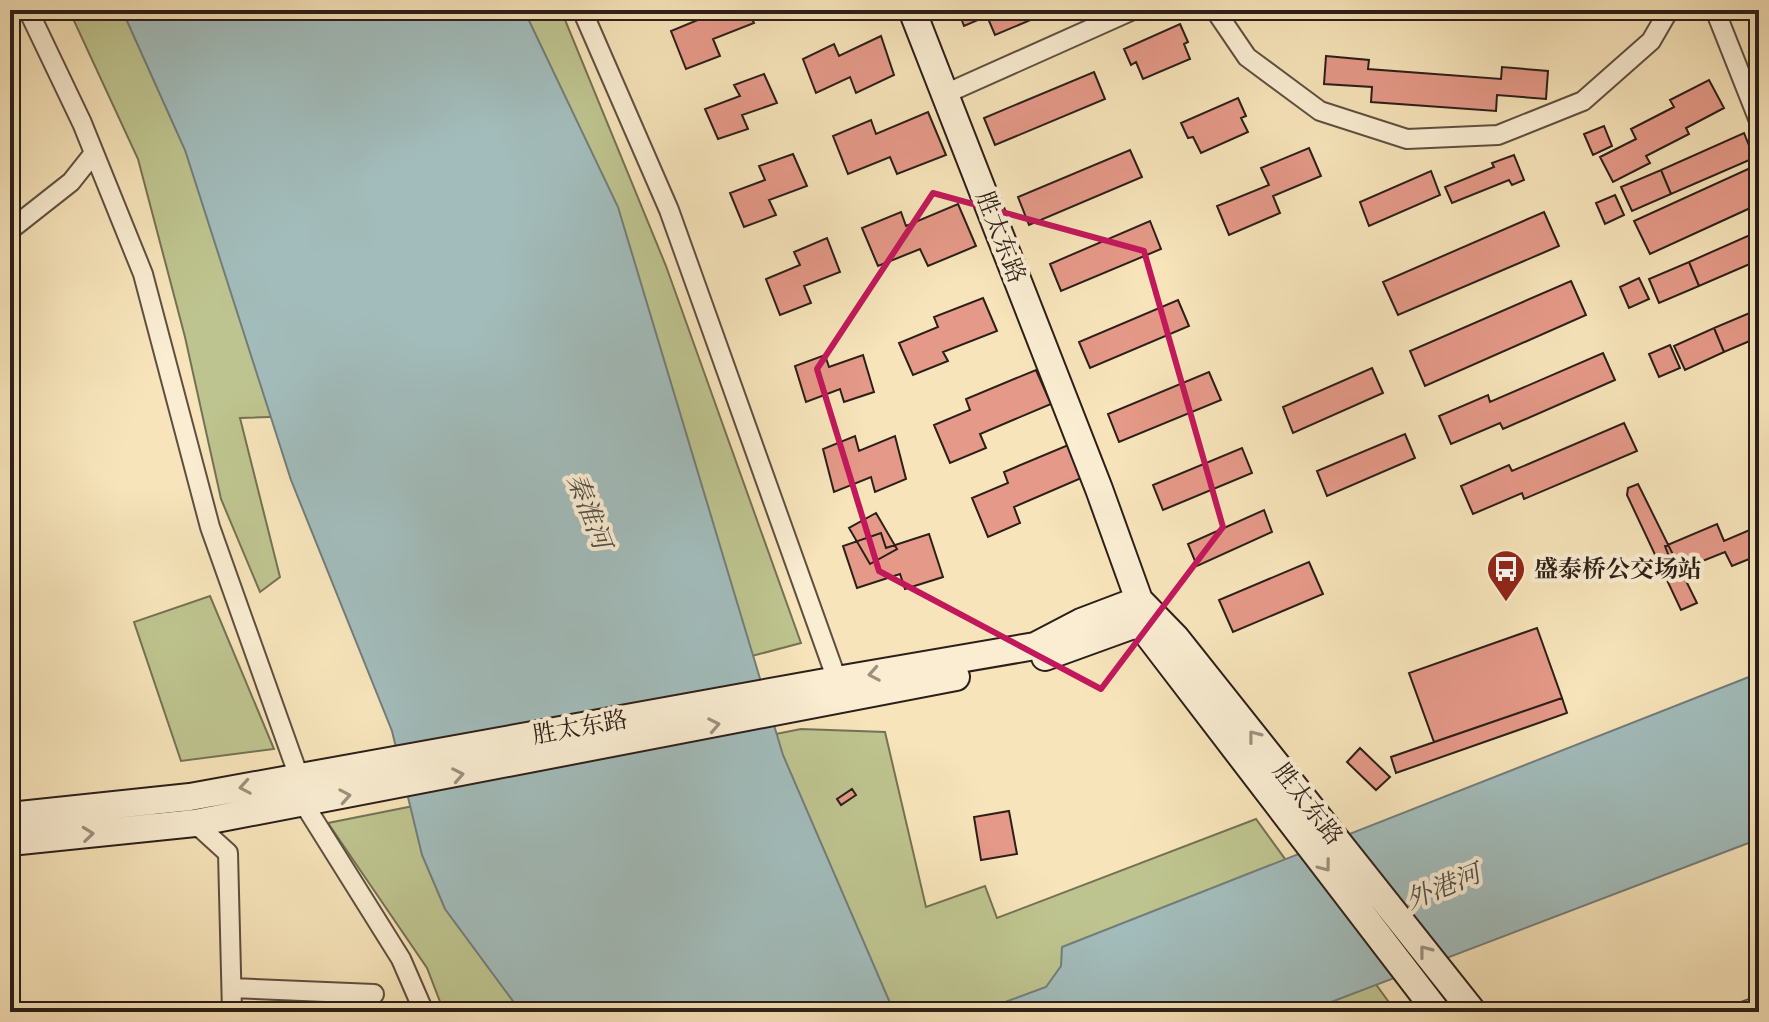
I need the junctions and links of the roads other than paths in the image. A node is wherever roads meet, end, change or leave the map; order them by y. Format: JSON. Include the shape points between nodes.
{"nodes":[{"id":1,"x":28,"y":10,"type":"edge"},
{"id":2,"x":582,"y":10,"type":"edge"},
{"id":3,"x":912,"y":10,"type":"edge"},
{"id":4,"x":1133,"y":10,"type":"edge"},
{"id":5,"x":1215,"y":10,"type":"edge"},
{"id":6,"x":1669,"y":10,"type":"edge"},
{"id":7,"x":1715,"y":10,"type":"edge"},
{"id":8,"x":945,"y":94,"type":"junction"},
{"id":9,"x":1759,"y":121,"type":"edge"},
{"id":10,"x":94,"y":153,"type":"junction"},
{"id":11,"x":10,"y":230,"type":"edge"},
{"id":12,"x":1139,"y":612,"type":"junction"},
{"id":13,"x":828,"y":693,"type":"junction"},
{"id":14,"x":299,"y":777,"type":"junction"},
{"id":15,"x":1290,"y":800,"type":"junction"},
{"id":16,"x":304,"y":804,"type":"junction"},
{"id":17,"x":10,"y":816,"type":"edge"},
{"id":18,"x":195,"y":823,"type":"junction"},
{"id":19,"x":10,"y":842,"type":"edge"},
{"id":20,"x":232,"y":988,"type":"junction"},
{"id":21,"x":374,"y":994,"type":"dead end"},
{"id":22,"x":1759,"y":1006,"type":"edge"},
{"id":23,"x":232,"y":1012,"type":"edge"},
{"id":24,"x":424,"y":1012,"type":"edge"},
{"id":25,"x":1437,"y":1012,"type":"edge"},
{"id":26,"x":1473,"y":1012,"type":"edge"},
{"id":27,"x":1742,"y":1012,"type":"edge"}],
"edges":[{"from":1,"to":10,"type":"street"},
{"from":2,"to":13,"type":"street","via":[[669,210]]},
{"from":3,"to":8,"type":"main road","name":"胜太东路"},
{"from":4,"to":8,"type":"street"},
{"from":5,"to":6,"type":"street","via":[[1247,57],[1320,111],[1407,139],[1498,135],[1583,101],[1651,41]]},
{"from":7,"to":9,"type":"street"},
{"from":8,"to":12,"type":"main road","name":"胜太东路","via":[[1099,489]]},
{"from":10,"to":11,"type":"street","via":[[71,182]]},
{"from":10,"to":14,"type":"street","via":[[143,274],[210,527]]},
{"from":12,"to":13,"type":"main road","name":"胜太东路","via":[[1034,661]]},
{"from":12,"to":15,"type":"main road","name":"胜太东路"},
{"from":13,"to":14,"type":"main road","name":"胜太东路"},
{"from":16,"to":13,"type":"main road","name":"胜太东路","one_way":true},
{"from":14,"to":17,"type":"main road","name":"胜太东路","one_way":true,"via":[[190,797]]},
{"from":15,"to":25,"type":"main road","name":"胜太东路","one_way":true},
{"from":26,"to":15,"type":"main road","name":"胜太东路","one_way":true},
{"from":16,"to":18,"type":"main road","name":"胜太东路"},
{"from":16,"to":24,"type":"street","via":[[401,959]]},
{"from":19,"to":18,"type":"main road","name":"胜太东路","one_way":true},
{"from":18,"to":20,"type":"street","via":[[228,853]]},
{"from":20,"to":21,"type":"street"},
{"from":20,"to":23,"type":"street"},
{"from":22,"to":27,"type":"street"}]}
